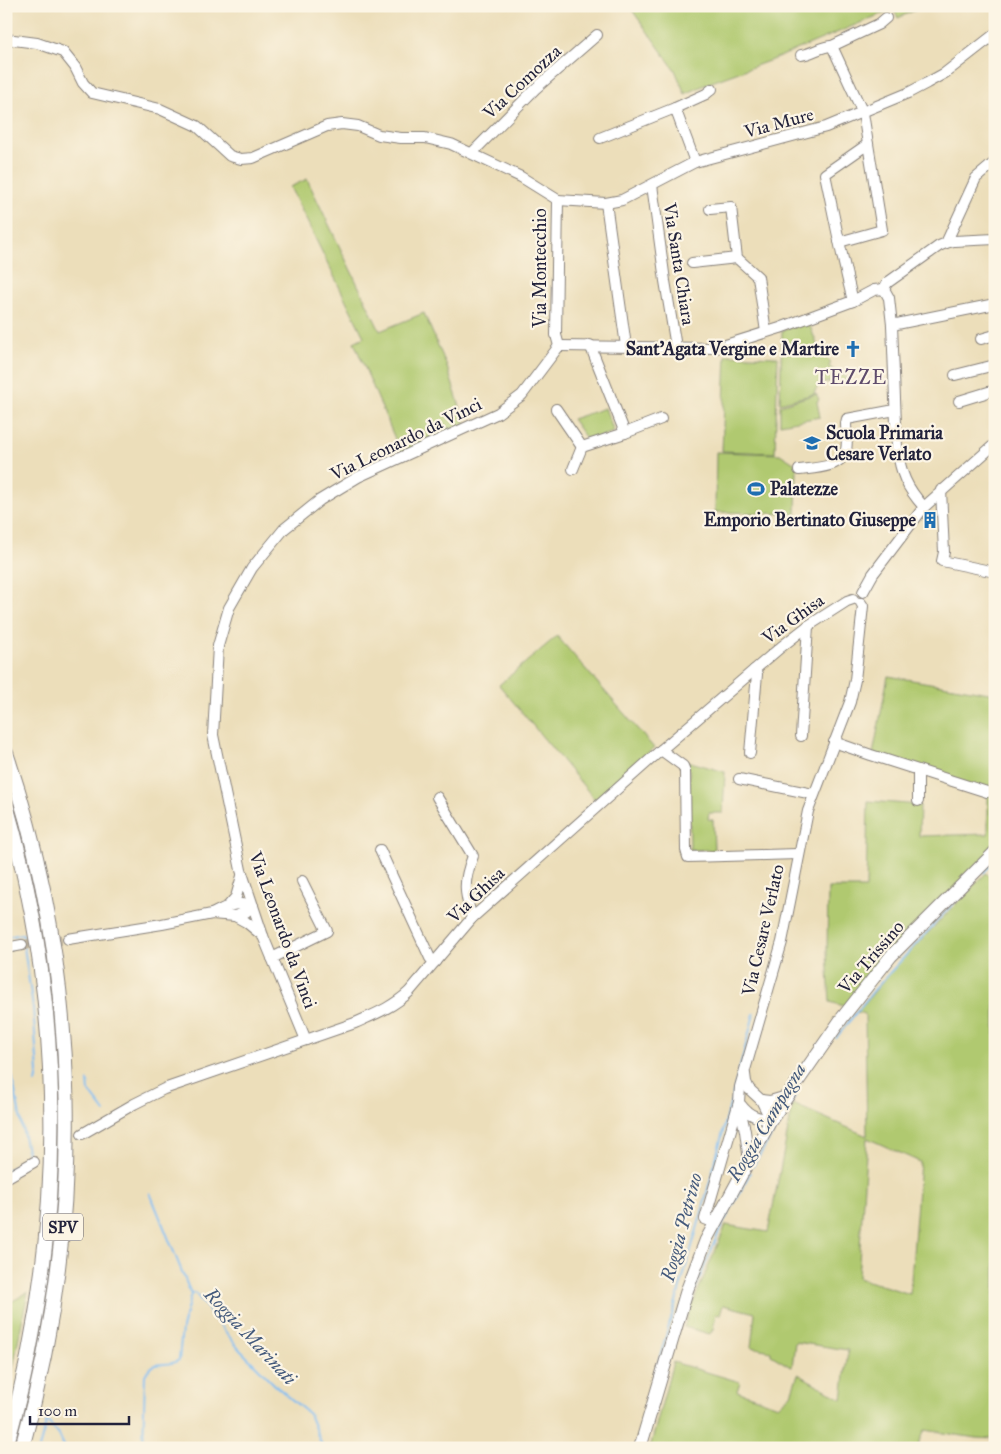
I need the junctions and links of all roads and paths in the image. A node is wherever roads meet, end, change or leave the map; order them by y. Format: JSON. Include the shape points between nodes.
{"nodes":[{"id":1,"x":886,"y":18,"type":"dead end"},
{"id":2,"x":995,"y":34,"type":"edge"},
{"id":3,"x":597,"y":36,"type":"dead end"},
{"id":4,"x":6,"y":39,"type":"edge"},
{"id":5,"x":832,"y":46,"type":"junction"},
{"id":6,"x":801,"y":55,"type":"dead end"},
{"id":7,"x":712,"y":89,"type":"dead end"},
{"id":8,"x":675,"y":108,"type":"junction"},
{"id":9,"x":862,"y":112,"type":"junction"},
{"id":10,"x":600,"y":138,"type":"dead end"},
{"id":11,"x":868,"y":144,"type":"junction"},
{"id":12,"x":472,"y":153,"type":"junction"},
{"id":13,"x":695,"y":162,"type":"junction"},
{"id":14,"x":995,"y":162,"type":"edge"},
{"id":15,"x":652,"y":185,"type":"junction"},
{"id":16,"x":558,"y":200,"type":"junction"},
{"id":17,"x":606,"y":203,"type":"junction"},
{"id":18,"x":710,"y":209,"type":"dead end"},
{"id":19,"x":995,"y":239,"type":"edge"},
{"id":20,"x":840,"y":242,"type":"junction"},
{"id":21,"x":946,"y":243,"type":"junction"},
{"id":22,"x":737,"y":258,"type":"junction"},
{"id":23,"x":692,"y":263,"type":"dead end"},
{"id":24,"x":884,"y":289,"type":"junction"},
{"id":25,"x":853,"y":301,"type":"junction"},
{"id":26,"x":995,"y":304,"type":"edge"},
{"id":27,"x":892,"y":325,"type":"junction"},
{"id":28,"x":766,"y":332,"type":"junction"},
{"id":29,"x":995,"y":335,"type":"edge"},
{"id":30,"x":981,"y":339,"type":"dead end"},
{"id":31,"x":559,"y":346,"type":"junction"},
{"id":32,"x":590,"y":346,"type":"junction"},
{"id":33,"x":626,"y":346,"type":"junction"},
{"id":34,"x":676,"y":347,"type":"junction"},
{"id":35,"x":995,"y":365,"type":"edge"},
{"id":36,"x":956,"y":375,"type":"dead end"},
{"id":37,"x":995,"y":390,"type":"edge"},
{"id":38,"x":959,"y":401,"type":"dead end"},
{"id":39,"x":556,"y":409,"type":"dead end"},
{"id":40,"x":895,"y":410,"type":"junction"},
{"id":41,"x":661,"y":419,"type":"dead end"},
{"id":42,"x":625,"y":433,"type":"junction"},
{"id":43,"x":995,"y":444,"type":"edge"},
{"id":44,"x":582,"y":448,"type":"junction"},
{"id":45,"x":573,"y":469,"type":"dead end"},
{"id":46,"x":799,"y":470,"type":"dead end"},
{"id":47,"x":941,"y":490,"type":"junction"},
{"id":48,"x":924,"y":507,"type":"junction"},
{"id":49,"x":995,"y":572,"type":"edge"},
{"id":50,"x":857,"y":601,"type":"junction"},
{"id":51,"x":808,"y":626,"type":"junction"},
{"id":52,"x":754,"y":670,"type":"junction"},
{"id":53,"x":801,"y":736,"type":"dead end"},
{"id":54,"x":834,"y":742,"type":"junction"},
{"id":55,"x":661,"y":750,"type":"junction"},
{"id":56,"x":750,"y":752,"type":"dead end"},
{"id":57,"x":6,"y":753,"type":"edge"},
{"id":58,"x":918,"y":771,"type":"junction"},
{"id":59,"x":739,"y":778,"type":"dead end"},
{"id":60,"x":988,"y":792,"type":"dead end"},
{"id":61,"x":813,"y":794,"type":"junction"},
{"id":62,"x":437,"y":797,"type":"dead end"},
{"id":63,"x":918,"y":801,"type":"dead end"},
{"id":64,"x":6,"y":805,"type":"edge"},
{"id":65,"x":380,"y":850,"type":"dead end"},
{"id":66,"x":995,"y":852,"type":"edge"},
{"id":67,"x":798,"y":854,"type":"junction"},
{"id":68,"x":243,"y":875,"type":"junction"},
{"id":69,"x":302,"y":881,"type":"dead end"},
{"id":70,"x":228,"y":905,"type":"junction"},
{"id":71,"x":253,"y":906,"type":"junction"},
{"id":72,"x":212,"y":914,"type":"junction"},
{"id":73,"x":236,"y":916,"type":"junction"},
{"id":74,"x":472,"y":918,"type":"junction"},
{"id":75,"x":263,"y":936,"type":"junction"},
{"id":76,"x":68,"y":939,"type":"tunnel mouth"},
{"id":77,"x":22,"y":946,"type":"tunnel mouth"},
{"id":78,"x":6,"y":948,"type":"edge"},
{"id":79,"x":272,"y":958,"type":"junction"},
{"id":80,"x":435,"y":962,"type":"junction"},
{"id":81,"x":306,"y":1040,"type":"junction"},
{"id":82,"x":745,"y":1073,"type":"junction"},
{"id":83,"x":787,"y":1096,"type":"junction"},
{"id":84,"x":761,"y":1100,"type":"junction"},
{"id":85,"x":739,"y":1102,"type":"junction"},
{"id":86,"x":772,"y":1120,"type":"junction"},
{"id":87,"x":82,"y":1134,"type":"dead end"},
{"id":88,"x":749,"y":1161,"type":"junction"},
{"id":89,"x":34,"y":1162,"type":"dead end"},
{"id":90,"x":6,"y":1178,"type":"edge"},
{"id":91,"x":715,"y":1224,"type":"junction"},
{"id":92,"x":6,"y":1447,"type":"edge"},
{"id":93,"x":22,"y":1448,"type":"edge"},
{"id":94,"x":640,"y":1448,"type":"edge"}],
"edges":[{"from":1,"to":5,"type":"street"},
{"from":2,"to":9,"type":"street","name":"Via Mure","via":[[939,76]]},
{"from":3,"to":12,"type":"street","name":"Via Comozza","via":[[535,88]]},
{"from":4,"to":12,"type":"street","name":"Via Montecchio","via":[[37,43],[63,52],[92,93],[168,112],[197,126],[230,156],[241,159],[254,158],[327,126],[342,124],[358,126],[379,135],[425,138]]},
{"from":5,"to":6,"type":"street"},
{"from":5,"to":9,"type":"street"},
{"from":7,"to":8,"type":"street"},
{"from":8,"to":10,"type":"street"},
{"from":8,"to":13,"type":"street"},
{"from":9,"to":11,"type":"street"},
{"from":9,"to":13,"type":"street","name":"Via Mure","via":[[826,127]]},
{"from":11,"to":20,"type":"street","via":[[826,174]]},
{"from":11,"to":20,"type":"street","via":[[882,230]]},
{"from":12,"to":16,"type":"street","name":"Via Montecchio"},
{"from":13,"to":15,"type":"street","name":"Via Mure"},
{"from":14,"to":21,"type":"street","via":[[976,178]]},
{"from":15,"to":17,"type":"street","name":"Via Mure","via":[[622,200]]},
{"from":15,"to":34,"type":"street","name":"Via Santa Chiara"},
{"from":16,"to":17,"type":"street","name":"Via Mure"},
{"from":16,"to":31,"type":"street","name":"Via Montecchio","via":[[556,335]]},
{"from":17,"to":33,"type":"street"},
{"from":18,"to":22,"type":"street","via":[[731,207]]},
{"from":19,"to":21,"type":"street"},
{"from":20,"to":25,"type":"street"},
{"from":21,"to":24,"type":"street"},
{"from":22,"to":23,"type":"street"},
{"from":22,"to":28,"type":"street","via":[[758,277]]},
{"from":24,"to":25,"type":"street","name":"Via Montecchio","via":[[874,290]]},
{"from":24,"to":27,"type":"street","via":[[889,298]]},
{"from":25,"to":28,"type":"street","name":"Via Montecchio"},
{"from":26,"to":27,"type":"street"},
{"from":27,"to":40,"type":"street"},
{"from":28,"to":34,"type":"street","name":"Via Montecchio","via":[[716,348]]},
{"from":29,"to":30,"type":"street"},
{"from":31,"to":32,"type":"street","name":"Via Montecchio"},
{"from":31,"to":68,"type":"street","name":"Via Leonardo da Vinci","via":[[522,395],[498,413],[358,477],[320,500],[284,529],[252,568],[229,608],[218,646],[213,735]]},
{"from":32,"to":33,"type":"street","name":"Via Montecchio"},
{"from":32,"to":42,"type":"street"},
{"from":33,"to":34,"type":"street","name":"Via Montecchio"},
{"from":35,"to":36,"type":"street"},
{"from":37,"to":38,"type":"street"},
{"from":39,"to":44,"type":"street"},
{"from":40,"to":46,"type":"street","via":[[847,419],[846,450],[842,459]]},
{"from":40,"to":48,"type":"street","via":[[900,467],[912,494]]},
{"from":41,"to":42,"type":"street"},
{"from":42,"to":44,"type":"street"},
{"from":43,"to":47,"type":"street"},
{"from":44,"to":45,"type":"street"},
{"from":47,"to":48,"type":"street"},
{"from":47,"to":49,"type":"street","via":[[942,561]]},
{"from":48,"to":50,"type":"street","via":[[863,592],[855,592],[853,595]]},
{"from":50,"to":51,"type":"street","name":"Via Ghisa","via":[[847,600]]},
{"from":50,"to":54,"type":"street","name":"Via Cesare Verlato","via":[[863,606],[855,680]]},
{"from":51,"to":52,"type":"street","name":"Via Ghisa"},
{"from":51,"to":53,"type":"street"},
{"from":52,"to":55,"type":"street","name":"Via Ghisa"},
{"from":52,"to":56,"type":"street","via":[[757,674]]},
{"from":54,"to":58,"type":"street"},
{"from":54,"to":61,"type":"street","name":"Via Cesare Verlato"},
{"from":55,"to":67,"type":"street","via":[[684,766],[688,857]]},
{"from":55,"to":74,"type":"street","name":"Via Ghisa"},
{"from":57,"to":93,"type":"highway","number":"SPV","via":[[41,879],[54,952],[61,1003],[67,1113],[64,1223],[54,1304]]},
{"from":58,"to":60,"type":"street"},
{"from":58,"to":63,"type":"street"},
{"from":59,"to":61,"type":"street"},
{"from":61,"to":67,"type":"street","name":"Via Cesare Verlato"},
{"from":62,"to":74,"type":"street","via":[[473,856],[465,886]]},
{"from":64,"to":92,"type":"highway","number":"SPV","via":[[40,956],[52,1115],[48,1225],[33,1334]]},
{"from":65,"to":80,"type":"street","via":[[430,958]]},
{"from":66,"to":83,"type":"main road","name":"Via Trissino","via":[[891,956]]},
{"from":67,"to":82,"type":"street","name":"Via Cesare Verlato","via":[[784,934]]},
{"from":68,"to":70,"type":"street","via":[[236,897]]},
{"from":68,"to":71,"type":"street","name":"Via Leonardo da Vinci"},
{"from":69,"to":79,"type":"street","via":[[327,931]]},
{"from":70,"to":71,"type":"street"},
{"from":70,"to":72,"type":"street"},
{"from":71,"to":73,"type":"street"},
{"from":71,"to":75,"type":"street","name":"Via Leonardo da Vinci"},
{"from":72,"to":73,"type":"street"},
{"from":72,"to":76,"type":"street"},
{"from":73,"to":75,"type":"street"},
{"from":74,"to":80,"type":"street","name":"Via Ghisa"},
{"from":75,"to":79,"type":"street","name":"Via Leonardo da Vinci"},
{"from":77,"to":78,"type":"street"},
{"from":79,"to":81,"type":"street","name":"Via Leonardo da Vinci"},
{"from":80,"to":81,"type":"street","name":"Via Ghisa","via":[[409,992],[390,1007]]},
{"from":81,"to":87,"type":"street","name":"Via Ghisa","via":[[187,1080],[134,1104]]},
{"from":82,"to":84,"type":"street","via":[[750,1090]]},
{"from":82,"to":85,"type":"street","name":"Via Cesare Verlato"},
{"from":83,"to":84,"type":"street"},
{"from":83,"to":86,"type":"main road"},
{"from":84,"to":86,"type":"street"},
{"from":85,"to":86,"type":"street","via":[[746,1113]]},
{"from":85,"to":88,"type":"street","name":"Via Cesare Verlato"},
{"from":85,"to":91,"type":"street","name":"Via Cesare Verlato","via":[[705,1219]]},
{"from":86,"to":88,"type":"main road"},
{"from":88,"to":91,"type":"main road"},
{"from":89,"to":90,"type":"street"},
{"from":91,"to":94,"type":"main road","via":[[687,1290]]}]}
